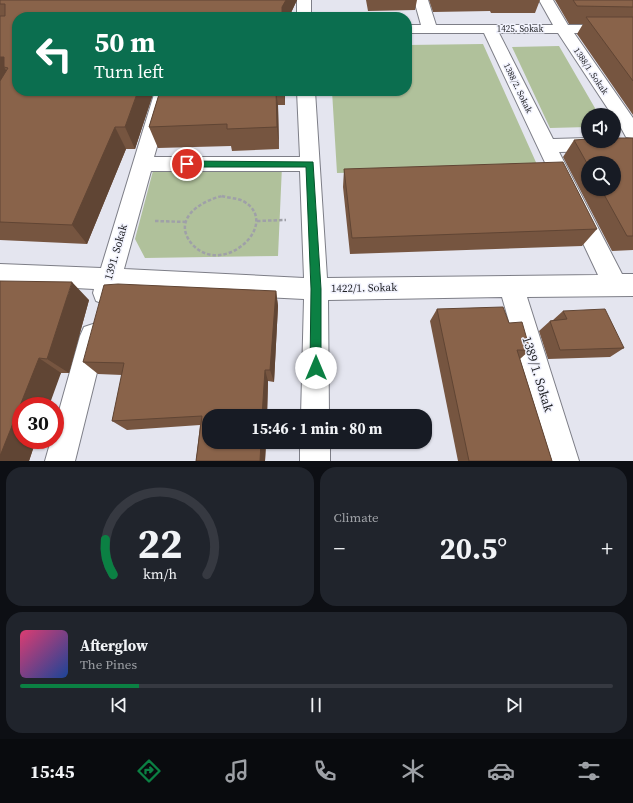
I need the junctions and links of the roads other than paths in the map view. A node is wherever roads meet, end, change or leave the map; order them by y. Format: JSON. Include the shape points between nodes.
{"nodes":[{"id":1,"x":304,"y":0,"type":"edge"},
{"id":2,"x":421,"y":0,"type":"edge"},
{"id":3,"x":546,"y":0,"type":"edge"},
{"id":4,"x":304,"y":12,"type":"edge"},
{"id":5,"x":412,"y":29,"type":"edge"},
{"id":6,"x":430,"y":29,"type":"junction"},
{"id":7,"x":489,"y":29,"type":"junction"},
{"id":8,"x":563,"y":29,"type":"junction"},
{"id":9,"x":633,"y":29,"type":"edge"},
{"id":10,"x":162,"y":96,"type":"edge"},
{"id":11,"x":306,"y":96,"type":"edge"},
{"id":12,"x":633,"y":132,"type":"edge"},
{"id":13,"x":633,"y":143,"type":"edge"},
{"id":14,"x":547,"y":146,"type":"junction"},
{"id":15,"x":142,"y":164,"type":"junction"},
{"id":16,"x":310,"y":164,"type":"junction"},
{"id":17,"x":0,"y":274,"type":"edge"},
{"id":18,"x":109,"y":279,"type":"junction"},
{"id":19,"x":624,"y":285,"type":"edge"},
{"id":20,"x":511,"y":286,"type":"junction"},
{"id":21,"x":316,"y":289,"type":"junction"},
{"id":22,"x":315,"y":409,"type":"edge"},
{"id":23,"x":315,"y":449,"type":"edge"},
{"id":24,"x":60,"y":461,"type":"edge"},
{"id":25,"x":315,"y":461,"type":"edge"},
{"id":26,"x":564,"y":461,"type":"edge"}],
"edges":[{"from":1,"to":4,"type":"street"},
{"from":2,"to":6,"type":"street"},
{"from":3,"to":8,"type":"street","name":"1388/1 .Sokak"},
{"from":5,"to":6,"type":"street","name":"1425. Sokak"},
{"from":6,"to":7,"type":"street","name":"1425. Sokak"},
{"from":7,"to":8,"type":"street","name":"1425. Sokak"},
{"from":7,"to":14,"type":"street","name":"1388/2. Sokak"},
{"from":8,"to":9,"type":"street","name":"1425. Sokak"},
{"from":8,"to":12,"type":"street","name":"1388/1 .Sokak"},
{"from":10,"to":15,"type":"street","name":"1391. Sokak"},
{"from":11,"to":16,"type":"street"},
{"from":13,"to":14,"type":"street"},
{"from":14,"to":19,"type":"street","name":"1388/2. Sokak"},
{"from":15,"to":16,"type":"street"},
{"from":15,"to":18,"type":"street","name":"1391. Sokak"},
{"from":16,"to":21,"type":"street"},
{"from":17,"to":18,"type":"street","name":"1422/1. Sokak"},
{"from":18,"to":21,"type":"street","name":"1422/1. Sokak"},
{"from":18,"to":24,"type":"street","name":"1391. Sokak"},
{"from":19,"to":20,"type":"street","name":"1422/1. Sokak"},
{"from":20,"to":21,"type":"street","name":"1422/1. Sokak"},
{"from":20,"to":26,"type":"street","name":"1389/1. Sokak"},
{"from":21,"to":22,"type":"street"},
{"from":23,"to":25,"type":"street"}]}
